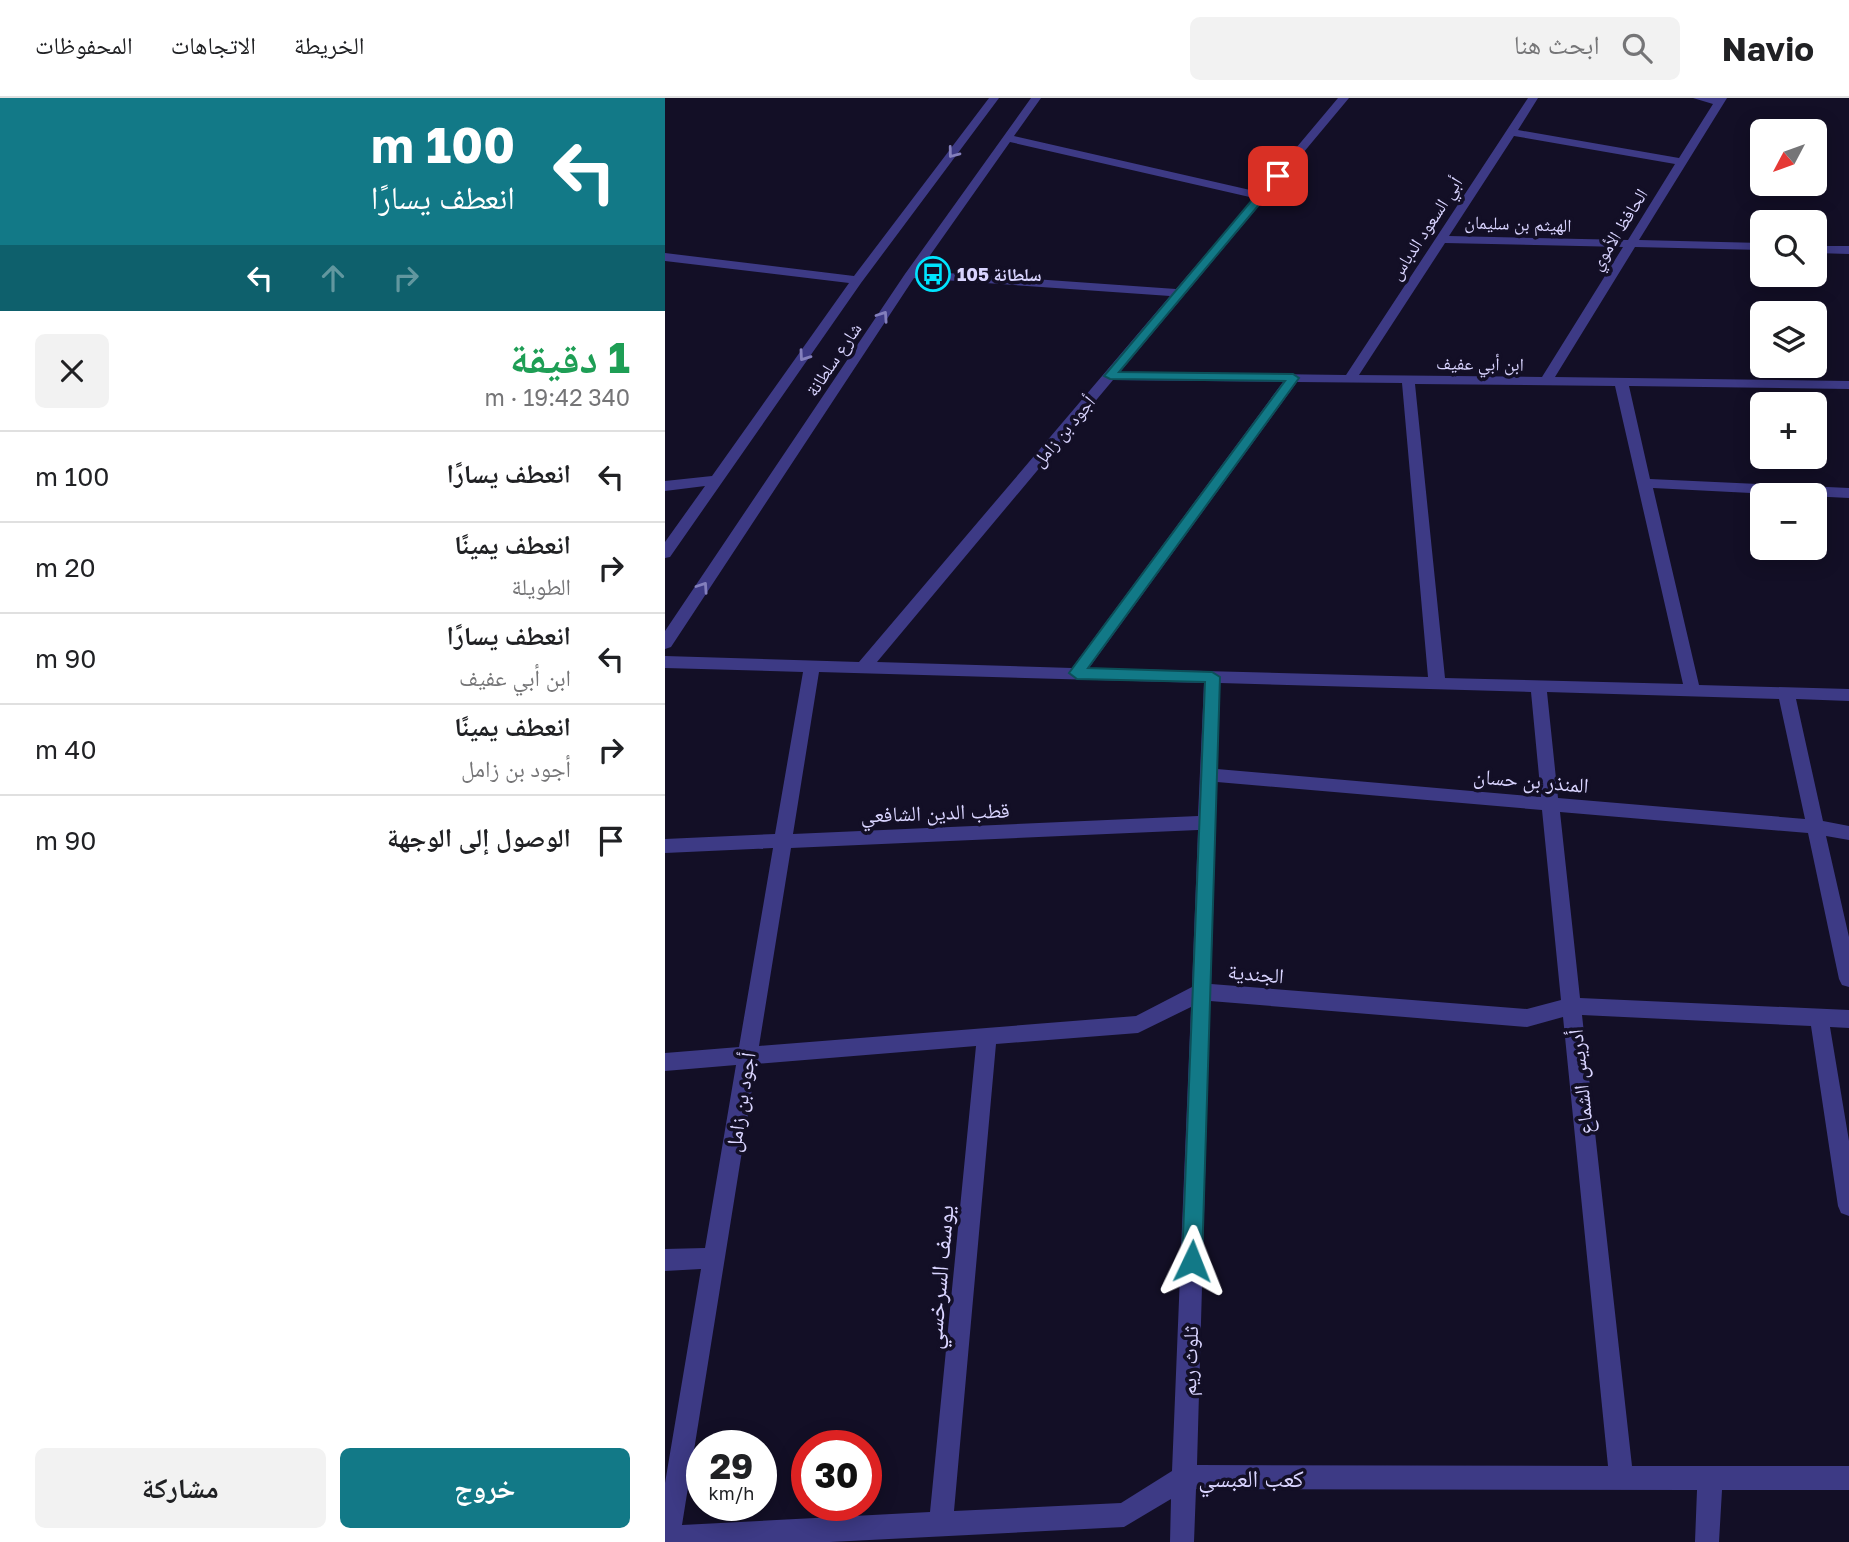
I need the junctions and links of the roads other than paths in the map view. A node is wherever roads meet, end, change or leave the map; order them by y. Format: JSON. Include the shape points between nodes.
{"nodes":[{"id":1,"x":994,"y":98,"type":"edge"},
{"id":2,"x":1036,"y":98,"type":"edge"},
{"id":3,"x":1344,"y":98,"type":"edge"},
{"id":4,"x":1533,"y":98,"type":"edge"},
{"id":5,"x":1698,"y":98,"type":"edge"},
{"id":6,"x":1721,"y":100,"type":"edge"},
{"id":7,"x":1511,"y":132,"type":"junction"},
{"id":8,"x":1008,"y":138,"type":"junction"},
{"id":9,"x":1682,"y":162,"type":"junction"},
{"id":10,"x":1261,"y":196,"type":"junction"},
{"id":11,"x":1441,"y":239,"type":"junction"},
{"id":12,"x":1631,"y":244,"type":"junction"},
{"id":13,"x":1750,"y":247,"type":"edge"},
{"id":14,"x":1827,"y":249,"type":"edge"},
{"id":15,"x":1849,"y":250,"type":"edge"},
{"id":16,"x":665,"y":257,"type":"edge"},
{"id":17,"x":911,"y":275,"type":"junction"},
{"id":18,"x":857,"y":280,"type":"junction"},
{"id":19,"x":1180,"y":293,"type":"junction"},
{"id":20,"x":1110,"y":376,"type":"junction"},
{"id":21,"x":1293,"y":378,"type":"junction"},
{"id":22,"x":1350,"y":379,"type":"junction"},
{"id":23,"x":1408,"y":380,"type":"junction"},
{"id":24,"x":1546,"y":381,"type":"junction"},
{"id":25,"x":1621,"y":382,"type":"junction"},
{"id":26,"x":1849,"y":385,"type":"edge"},
{"id":27,"x":716,"y":480,"type":"junction"},
{"id":28,"x":1644,"y":483,"type":"junction"},
{"id":29,"x":665,"y":486,"type":"edge"},
{"id":30,"x":1849,"y":493,"type":"edge"},
{"id":31,"x":665,"y":553,"type":"edge"},
{"id":32,"x":665,"y":643,"type":"edge"},
{"id":33,"x":665,"y":662,"type":"edge"},
{"id":34,"x":812,"y":666,"type":"junction"},
{"id":35,"x":864,"y":667,"type":"junction"},
{"id":36,"x":1077,"y":673,"type":"junction"},
{"id":37,"x":1212,"y":677,"type":"junction"},
{"id":38,"x":1437,"y":683,"type":"junction"},
{"id":39,"x":1538,"y":686,"type":"junction"},
{"id":40,"x":1692,"y":690,"type":"junction"},
{"id":41,"x":1786,"y":693,"type":"junction"},
{"id":42,"x":1849,"y":695,"type":"edge"},
{"id":43,"x":1209,"y":775,"type":"junction"},
{"id":44,"x":1551,"y":804,"type":"junction"},
{"id":45,"x":1207,"y":823,"type":"junction"},
{"id":46,"x":1816,"y":827,"type":"junction"},
{"id":47,"x":1849,"y":833,"type":"edge"},
{"id":48,"x":783,"y":841,"type":"junction"},
{"id":49,"x":665,"y":846,"type":"edge"},
{"id":50,"x":1849,"y":979,"type":"edge"},
{"id":51,"x":1201,"y":992,"type":"junction"},
{"id":52,"x":1572,"y":1006,"type":"junction"},
{"id":53,"x":1819,"y":1016,"type":"junction"},
{"id":54,"x":1849,"y":1019,"type":"edge"},
{"id":55,"x":987,"y":1036,"type":"junction"},
{"id":56,"x":748,"y":1055,"type":"junction"},
{"id":57,"x":665,"y":1062,"type":"edge"},
{"id":58,"x":1849,"y":1206,"type":"edge"},
{"id":59,"x":714,"y":1258,"type":"junction"},
{"id":60,"x":665,"y":1260,"type":"edge"},
{"id":61,"x":1185,"y":1477,"type":"junction"},
{"id":62,"x":1621,"y":1478,"type":"junction"},
{"id":63,"x":1710,"y":1478,"type":"junction"},
{"id":64,"x":1849,"y":1478,"type":"edge"},
{"id":65,"x":940,"y":1524,"type":"junction"},
{"id":66,"x":667,"y":1538,"type":"edge"},
{"id":67,"x":1182,"y":1542,"type":"edge"},
{"id":68,"x":1707,"y":1542,"type":"edge"}],
"edges":[{"from":1,"to":18,"type":"street","name":"شارع سلطانة","one_way":true},
{"from":2,"to":8,"type":"street","name":"شارع سلطانة"},
{"from":3,"to":10,"type":"street","name":"أجود بن زامل"},
{"from":4,"to":7,"type":"street","name":"أبي السعود الدباس"},
{"from":5,"to":6,"type":"street"},
{"from":6,"to":9,"type":"street","name":"الحافظ الأموي"},
{"from":7,"to":9,"type":"street"},
{"from":7,"to":11,"type":"street","name":"أبي السعود الدباس"},
{"from":8,"to":10,"type":"street"},
{"from":8,"to":17,"type":"street","name":"شارع سلطانة"},
{"from":9,"to":12,"type":"street","name":"الحافظ الأموي"},
{"from":10,"to":19,"type":"street","name":"أجود بن زامل"},
{"from":11,"to":12,"type":"street","name":"الهيثم بن سليمان"},
{"from":11,"to":22,"type":"street","name":"أبي السعود الدباس"},
{"from":12,"to":13,"type":"street","name":"الهيثم بن سليمان"},
{"from":12,"to":24,"type":"street","name":"الحافظ الأموي"},
{"from":14,"to":15,"type":"street"},
{"from":16,"to":18,"type":"street"},
{"from":17,"to":19,"type":"street"},
{"from":32,"to":17,"type":"street","name":"شارع سلطانة","one_way":true},
{"from":18,"to":27,"type":"street","name":"شارع سلطانة","one_way":true},
{"from":19,"to":20,"type":"street","name":"أجود بن زامل"},
{"from":20,"to":21,"type":"street","name":"ابن أبي عفيف"},
{"from":20,"to":35,"type":"street","name":"أجود بن زامل"},
{"from":21,"to":22,"type":"street","name":"ابن أبي عفيف"},
{"from":21,"to":36,"type":"street"},
{"from":22,"to":23,"type":"street","name":"ابن أبي عفيف"},
{"from":23,"to":24,"type":"street","name":"ابن أبي عفيف"},
{"from":23,"to":38,"type":"street"},
{"from":24,"to":25,"type":"street","name":"ابن أبي عفيف"},
{"from":25,"to":26,"type":"street","name":"ابن أبي عفيف"},
{"from":25,"to":28,"type":"street"},
{"from":27,"to":29,"type":"street"},
{"from":27,"to":31,"type":"street","name":"شارع سلطانة"},
{"from":28,"to":30,"type":"street"},
{"from":28,"to":40,"type":"street"},
{"from":33,"to":34,"type":"street"},
{"from":34,"to":35,"type":"street"},
{"from":34,"to":48,"type":"street","name":"أجود بن زامل"},
{"from":35,"to":36,"type":"street"},
{"from":36,"to":37,"type":"street"},
{"from":37,"to":38,"type":"street"},
{"from":37,"to":43,"type":"street","name":"ثلوث ريم"},
{"from":38,"to":39,"type":"street"},
{"from":39,"to":40,"type":"street"},
{"from":39,"to":44,"type":"street","name":"أدريس الشماع"},
{"from":40,"to":41,"type":"street"},
{"from":41,"to":42,"type":"street"},
{"from":41,"to":46,"type":"street"},
{"from":43,"to":44,"type":"street","name":"المنذر بن حسان"},
{"from":43,"to":45,"type":"street","name":"ثلوث ريم"},
{"from":44,"to":46,"type":"street","name":"المنذر بن حسان"},
{"from":44,"to":52,"type":"street","name":"أدريس الشماع"},
{"from":45,"to":48,"type":"street","name":"قطب الدين الشافعي"},
{"from":45,"to":51,"type":"street","name":"ثلوث ريم"},
{"from":46,"to":47,"type":"street","name":"المنذر بن حسان"},
{"from":46,"to":50,"type":"street"},
{"from":48,"to":49,"type":"street","name":"قطب الدين الشافعي"},
{"from":48,"to":56,"type":"street","name":"أجود بن زامل"},
{"from":51,"to":52,"type":"street","name":"الجندية","via":[[1527,1018]]},
{"from":51,"to":55,"type":"street","name":"الجندية","via":[[1137,1024]]},
{"from":51,"to":61,"type":"street","name":"ثلوث ريم"},
{"from":52,"to":53,"type":"street","name":"الجندية"},
{"from":52,"to":62,"type":"street","name":"أدريس الشماع"},
{"from":53,"to":54,"type":"street","name":"الجندية"},
{"from":53,"to":58,"type":"street"},
{"from":55,"to":56,"type":"street","name":"الجندية"},
{"from":55,"to":65,"type":"street","name":"يوسف السرخسي"},
{"from":56,"to":57,"type":"street","name":"الجندية"},
{"from":56,"to":59,"type":"street","name":"أجود بن زامل"},
{"from":59,"to":60,"type":"street"},
{"from":59,"to":66,"type":"street","name":"أجود بن زامل"},
{"from":61,"to":62,"type":"street","name":"كعب العبسي"},
{"from":61,"to":65,"type":"street","name":"كعب العبسي","via":[[1124,1515]]},
{"from":61,"to":67,"type":"street","name":"ثلوث ريم"},
{"from":62,"to":63,"type":"street","name":"كعب العبسي"},
{"from":63,"to":64,"type":"street","name":"كعب العبسي"},
{"from":63,"to":68,"type":"street"},
{"from":65,"to":66,"type":"street","name":"كعب العبسي"}]}
